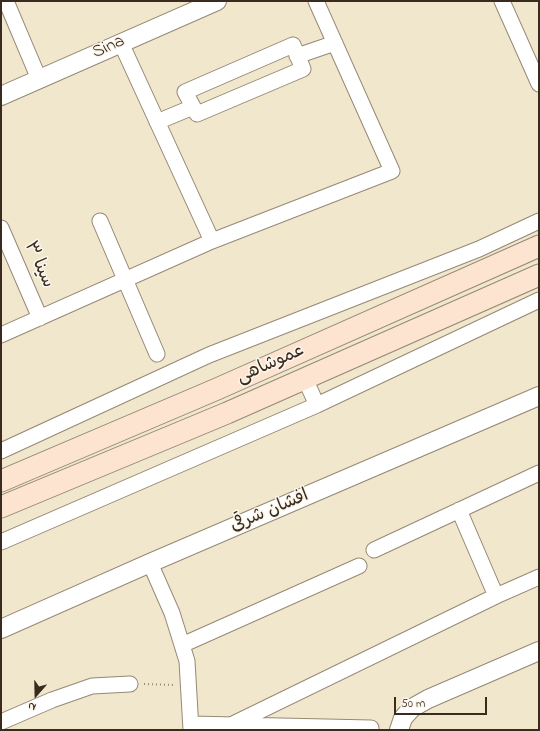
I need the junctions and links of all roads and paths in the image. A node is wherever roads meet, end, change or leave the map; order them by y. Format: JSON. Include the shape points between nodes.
{"nodes":[{"id":1,"x":6,"y":1,"type":"edge"},
{"id":2,"x":217,"y":1,"type":"edge"},
{"id":3,"x":316,"y":1,"type":"edge"},
{"id":4,"x":502,"y":1,"type":"edge"},
{"id":5,"x":121,"y":43,"type":"junction"},
{"id":6,"x":335,"y":43,"type":"junction"},
{"id":7,"x":297,"y":56,"type":"junction"},
{"id":8,"x":39,"y":79,"type":"junction"},
{"id":9,"x":539,"y":84,"type":"edge"},
{"id":10,"x":1,"y":96,"type":"edge"},
{"id":11,"x":193,"y":107,"type":"junction"},
{"id":12,"x":157,"y":122,"type":"junction"},
{"id":13,"x":100,"y":221,"type":"dead end"},
{"id":14,"x":539,"y":221,"type":"edge"},
{"id":15,"x":1,"y":228,"type":"edge"},
{"id":16,"x":212,"y":241,"type":"junction"},
{"id":17,"x":539,"y":246,"type":"edge"},
{"id":18,"x":539,"y":275,"type":"edge"},
{"id":19,"x":125,"y":280,"type":"junction"},
{"id":20,"x":539,"y":281,"type":"edge"},
{"id":21,"x":515,"y":285,"type":"junction"},
{"id":22,"x":539,"y":300,"type":"edge"},
{"id":23,"x":40,"y":318,"type":"junction"},
{"id":24,"x":1,"y":335,"type":"edge"},
{"id":25,"x":157,"y":354,"type":"dead end"},
{"id":26,"x":304,"y":379,"type":"junction"},
{"id":27,"x":217,"y":389,"type":"junction"},
{"id":28,"x":539,"y":396,"type":"edge"},
{"id":29,"x":317,"y":405,"type":"junction"},
{"id":30,"x":227,"y":413,"type":"junction"},
{"id":31,"x":1,"y":451,"type":"edge"},
{"id":32,"x":539,"y":473,"type":"edge"},
{"id":33,"x":1,"y":481,"type":"edge"},
{"id":34,"x":1,"y":506,"type":"edge"},
{"id":35,"x":459,"y":510,"type":"junction"},
{"id":36,"x":1,"y":542,"type":"edge"},
{"id":37,"x":374,"y":550,"type":"dead end"},
{"id":38,"x":150,"y":563,"type":"junction"},
{"id":39,"x":359,"y":566,"type":"dead end"},
{"id":40,"x":539,"y":578,"type":"edge"},
{"id":41,"x":496,"y":596,"type":"junction"},
{"id":42,"x":1,"y":629,"type":"edge"},
{"id":43,"x":182,"y":645,"type":"junction"},
{"id":44,"x":539,"y":651,"type":"edge"},
{"id":45,"x":130,"y":684,"type":"joint"},
{"id":46,"x":189,"y":685,"type":"junction"},
{"id":47,"x":1,"y":722,"type":"edge"},
{"id":48,"x":231,"y":725,"type":"junction"},
{"id":49,"x":191,"y":727,"type":"edge"},
{"id":50,"x":371,"y":728,"type":"dead end"},
{"id":51,"x":399,"y":730,"type":"edge"}],
"edges":[{"from":1,"to":8,"type":"street"},
{"from":2,"to":5,"type":"street","name":"Sina"},
{"from":3,"to":6,"type":"street"},
{"from":4,"to":9,"type":"street"},
{"from":5,"to":8,"type":"street","name":"Sina"},
{"from":5,"to":12,"type":"street"},
{"from":6,"to":7,"type":"street"},
{"from":6,"to":16,"type":"street","via":[[392,171]]},
{"from":7,"to":11,"type":"street","via":[[303,69],[196,114]]},
{"from":7,"to":11,"type":"street","via":[[293,45],[185,92]]},
{"from":8,"to":10,"type":"street","name":"Sina"},
{"from":11,"to":12,"type":"street"},
{"from":12,"to":16,"type":"street"},
{"from":13,"to":19,"type":"street"},
{"from":14,"to":31,"type":"street","via":[[479,249],[209,355]]},
{"from":15,"to":23,"type":"street","name":"سینا ۳"},
{"from":16,"to":19,"type":"street"},
{"from":17,"to":27,"type":"main road","name":"عموشاهی"},
{"from":18,"to":21,"type":"main road","name":"عموشاهی"},
{"from":19,"to":23,"type":"street"},
{"from":19,"to":25,"type":"street"},
{"from":20,"to":21,"type":"main road"},
{"from":21,"to":26,"type":"main road","name":"عموشاهی"},
{"from":22,"to":29,"type":"street"},
{"from":23,"to":24,"type":"street"},
{"from":26,"to":29,"type":"street"},
{"from":26,"to":30,"type":"main road","name":"عموشاهی"},
{"from":27,"to":30,"type":"main road","via":[[219,403]]},
{"from":27,"to":33,"type":"main road","name":"عموشاهی"},
{"from":28,"to":38,"type":"street","name":"افشان شرقی"},
{"from":29,"to":36,"type":"street"},
{"from":30,"to":34,"type":"main road","name":"عموشاهی"},
{"from":32,"to":35,"type":"street"},
{"from":35,"to":37,"type":"street"},
{"from":35,"to":41,"type":"street"},
{"from":38,"to":42,"type":"street","name":"افشان شرقی"},
{"from":38,"to":43,"type":"street","via":[[172,613]]},
{"from":39,"to":43,"type":"street"},
{"from":40,"to":41,"type":"street"},
{"from":41,"to":48,"type":"street"},
{"from":43,"to":46,"type":"street","via":[[187,660]]},
{"from":44,"to":51,"type":"street","via":[[412,708],[403,718]]},
{"from":45,"to":46,"type":"path"},
{"from":45,"to":47,"type":"street","via":[[92,686]]},
{"from":46,"to":49,"type":"street"},
{"from":48,"to":49,"type":"street"},
{"from":48,"to":50,"type":"street"}]}
